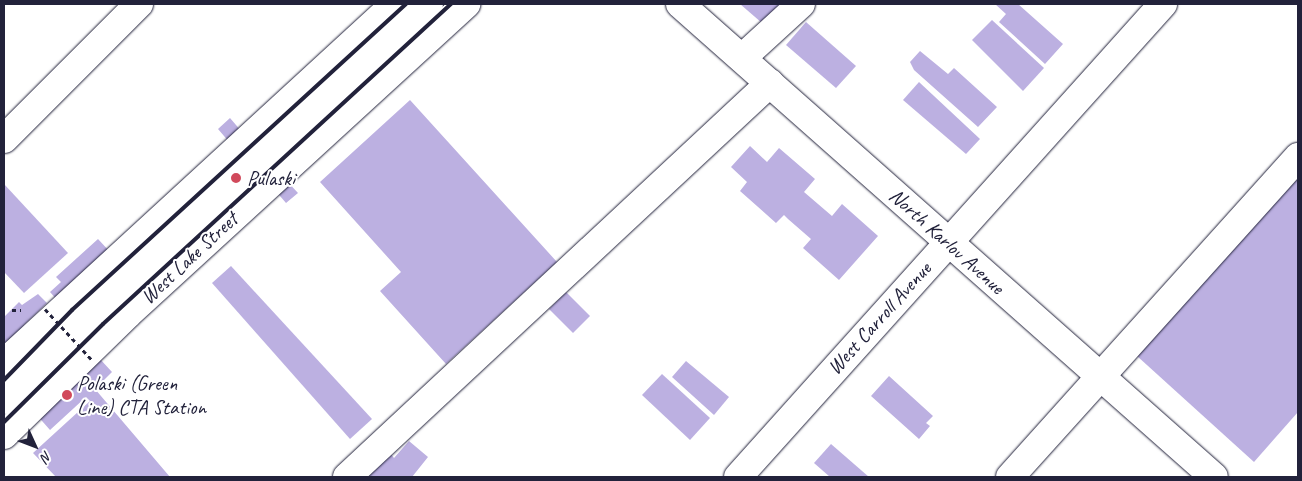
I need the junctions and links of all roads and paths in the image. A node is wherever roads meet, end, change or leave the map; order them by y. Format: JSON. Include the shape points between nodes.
{"nodes":[{"id":1,"x":139,"y":4,"type":"edge"},
{"id":2,"x":395,"y":4,"type":"edge"},
{"id":3,"x":429,"y":4,"type":"edge"},
{"id":4,"x":466,"y":4,"type":"edge"},
{"id":5,"x":680,"y":4,"type":"edge"},
{"id":6,"x":801,"y":4,"type":"edge"},
{"id":7,"x":1162,"y":4,"type":"edge"},
{"id":8,"x":742,"y":58,"type":"junction"},
{"id":9,"x":770,"y":83,"type":"junction"},
{"id":10,"x":4,"y":140,"type":"edge"},
{"id":11,"x":1298,"y":157,"type":"edge"},
{"id":12,"x":948,"y":241,"type":"junction"},
{"id":13,"x":45,"y":309,"type":"dead end"},
{"id":14,"x":94,"y":361,"type":"dead end"},
{"id":15,"x":4,"y":363,"type":"edge"},
{"id":16,"x":1100,"y":376,"type":"junction"},
{"id":17,"x":4,"y":400,"type":"edge"},
{"id":18,"x":4,"y":435,"type":"edge"},
{"id":19,"x":347,"y":477,"type":"edge"},
{"id":20,"x":738,"y":477,"type":"edge"},
{"id":21,"x":1010,"y":477,"type":"edge"},
{"id":22,"x":1214,"y":477,"type":"edge"}],
"edges":[{"from":1,"to":10,"type":"main road"},
{"from":2,"to":15,"type":"main road"},
{"from":3,"to":17,"type":"main road","name":"West Lake Street","via":[[51,352]]},
{"from":4,"to":18,"type":"main road","name":"West Lake Street","via":[[128,314]]},
{"from":5,"to":8,"type":"main road","name":"North Karlov Avenue"},
{"from":6,"to":8,"type":"main road"},
{"from":7,"to":12,"type":"main road","name":"West Carroll Avenue"},
{"from":8,"to":9,"type":"main road","name":"North Karlov Avenue"},
{"from":9,"to":12,"type":"main road","name":"North Karlov Avenue"},
{"from":9,"to":19,"type":"main road"},
{"from":11,"to":16,"type":"main road"},
{"from":12,"to":16,"type":"main road","name":"North Karlov Avenue"},
{"from":12,"to":20,"type":"main road","name":"West Carroll Avenue"},
{"from":13,"to":14,"type":"path","bridge":true},
{"from":16,"to":21,"type":"main road"},
{"from":16,"to":22,"type":"main road","name":"North Karlov Avenue"}]}
